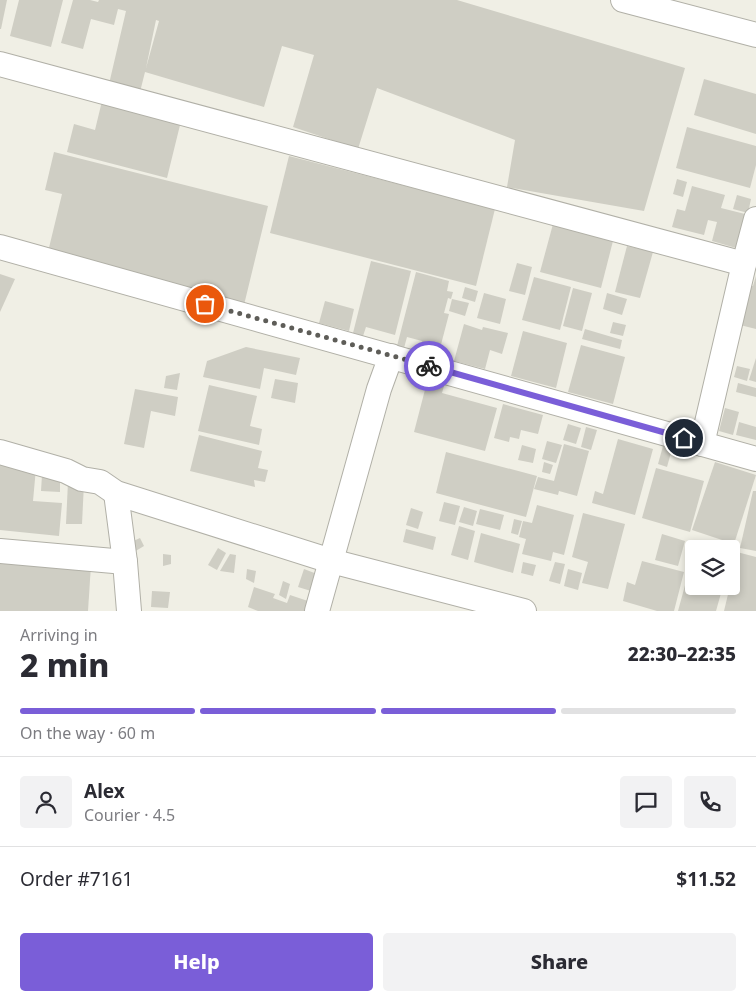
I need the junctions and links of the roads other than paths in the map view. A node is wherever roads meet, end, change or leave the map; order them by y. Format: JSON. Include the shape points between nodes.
{"nodes":[{"id":1,"x":623,"y":0,"type":"edge"},
{"id":2,"x":756,"y":35,"type":"edge"},
{"id":3,"x":0,"y":64,"type":"edge"},
{"id":4,"x":756,"y":219,"type":"edge"},
{"id":5,"x":0,"y":247,"type":"edge"},
{"id":6,"x":744,"y":264,"type":"junction"},
{"id":7,"x":391,"y":356,"type":"junction"},
{"id":8,"x":702,"y":444,"type":"junction"},
{"id":9,"x":0,"y":452,"type":"edge"},
{"id":10,"x":756,"y":459,"type":"edge"},
{"id":11,"x":116,"y":493,"type":"junction"},
{"id":12,"x":0,"y":551,"type":"edge"},
{"id":13,"x":331,"y":561,"type":"junction"},
{"id":14,"x":125,"y":562,"type":"junction"},
{"id":15,"x":129,"y":611,"type":"edge"},
{"id":16,"x":317,"y":611,"type":"edge"},
{"id":17,"x":524,"y":611,"type":"edge"}],
"edges":[{"from":1,"to":2,"type":"street"},
{"from":3,"to":6,"type":"street"},
{"from":4,"to":6,"type":"street"},
{"from":5,"to":7,"type":"street"},
{"from":6,"to":8,"type":"street"},
{"from":7,"to":8,"type":"street"},
{"from":7,"to":13,"type":"street","via":[[379,388]]},
{"from":8,"to":10,"type":"street"},
{"from":9,"to":11,"type":"street","via":[[100,482]]},
{"from":11,"to":13,"type":"street"},
{"from":11,"to":14,"type":"street"},
{"from":12,"to":14,"type":"street"},
{"from":13,"to":16,"type":"street"},
{"from":13,"to":17,"type":"street"},
{"from":14,"to":15,"type":"street"}]}
